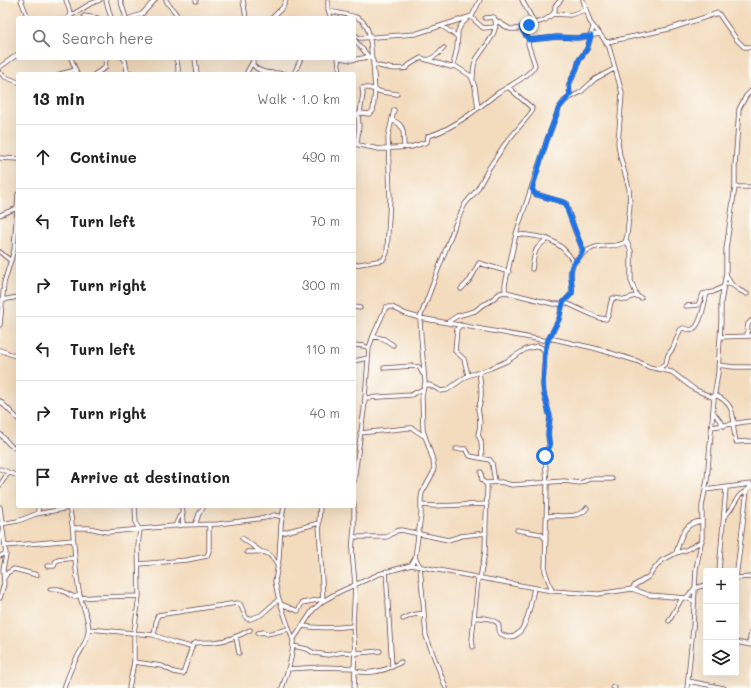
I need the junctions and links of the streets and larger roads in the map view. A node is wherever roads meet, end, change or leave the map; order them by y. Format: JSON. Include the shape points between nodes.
{"nodes":[{"id":1,"x":21,"y":0,"type":"edge"},
{"id":2,"x":66,"y":0,"type":"edge"},
{"id":3,"x":100,"y":0,"type":"edge"},
{"id":4,"x":106,"y":0,"type":"edge"},
{"id":5,"x":120,"y":0,"type":"edge"},
{"id":6,"x":155,"y":0,"type":"edge"},
{"id":7,"x":166,"y":0,"type":"edge"},
{"id":8,"x":243,"y":0,"type":"edge"},
{"id":9,"x":286,"y":0,"type":"edge"},
{"id":10,"x":328,"y":0,"type":"edge"},
{"id":11,"x":480,"y":0,"type":"edge"},
{"id":12,"x":522,"y":0,"type":"edge"},
{"id":13,"x":561,"y":0,"type":"edge"},
{"id":14,"x":583,"y":0,"type":"edge"},
{"id":15,"x":80,"y":10,"type":"junction"},
{"id":16,"x":585,"y":10,"type":"junction"},
{"id":17,"x":330,"y":11,"type":"junction"},
{"id":18,"x":553,"y":14,"type":"junction"},
{"id":19,"x":71,"y":15,"type":"joint"},
{"id":20,"x":530,"y":15,"type":"junction"},
{"id":21,"x":27,"y":16,"type":"edge"},
{"id":22,"x":83,"y":16,"type":"edge"},
{"id":23,"x":110,"y":16,"type":"edge"},
{"id":24,"x":125,"y":16,"type":"edge"},
{"id":25,"x":136,"y":16,"type":"edge"},
{"id":26,"x":178,"y":16,"type":"edge"},
{"id":27,"x":246,"y":16,"type":"edge"},
{"id":28,"x":274,"y":16,"type":"edge"},
{"id":29,"x":331,"y":16,"type":"edge"},
{"id":30,"x":343,"y":16,"type":"edge"},
{"id":31,"x":470,"y":17,"type":"junction"},
{"id":32,"x":356,"y":18,"type":"edge"},
{"id":33,"x":485,"y":18,"type":"dead end"},
{"id":34,"x":495,"y":20,"type":"junction"},
{"id":35,"x":534,"y":22,"type":"junction"},
{"id":36,"x":529,"y":25,"type":"junction"},
{"id":37,"x":442,"y":26,"type":"junction"},
{"id":38,"x":496,"y":27,"type":"junction"},
{"id":39,"x":593,"y":27,"type":"junction"},
{"id":40,"x":521,"y":28,"type":"junction"},
{"id":41,"x":599,"y":34,"type":"junction"},
{"id":42,"x":356,"y":36,"type":"edge"},
{"id":43,"x":591,"y":36,"type":"junction"},
{"id":44,"x":370,"y":37,"type":"junction"},
{"id":45,"x":458,"y":37,"type":"junction"},
{"id":46,"x":529,"y":40,"type":"junction"},
{"id":47,"x":356,"y":41,"type":"edge"},
{"id":48,"x":606,"y":42,"type":"junction"},
{"id":49,"x":751,"y":47,"type":"edge"},
{"id":50,"x":444,"y":48,"type":"dead end"},
{"id":51,"x":16,"y":55,"type":"edge"},
{"id":52,"x":370,"y":58,"type":"junction"},
{"id":53,"x":356,"y":59,"type":"edge"},
{"id":54,"x":72,"y":60,"type":"edge"},
{"id":55,"x":106,"y":60,"type":"edge"},
{"id":56,"x":125,"y":60,"type":"edge"},
{"id":57,"x":177,"y":60,"type":"edge"},
{"id":58,"x":195,"y":60,"type":"edge"},
{"id":59,"x":253,"y":60,"type":"edge"},
{"id":60,"x":300,"y":60,"type":"edge"},
{"id":61,"x":339,"y":60,"type":"edge"},
{"id":62,"x":429,"y":60,"type":"junction"},
{"id":63,"x":373,"y":64,"type":"junction"},
{"id":64,"x":455,"y":66,"type":"junction"},
{"id":65,"x":0,"y":67,"type":"edge"},
{"id":66,"x":614,"y":69,"type":"junction"},
{"id":67,"x":77,"y":72,"type":"edge"},
{"id":68,"x":102,"y":72,"type":"edge"},
{"id":69,"x":129,"y":72,"type":"edge"},
{"id":70,"x":178,"y":72,"type":"edge"},
{"id":71,"x":197,"y":72,"type":"edge"},
{"id":72,"x":247,"y":72,"type":"edge"},
{"id":73,"x":265,"y":72,"type":"edge"},
{"id":74,"x":295,"y":72,"type":"edge"},
{"id":75,"x":340,"y":72,"type":"edge"},
{"id":76,"x":0,"y":73,"type":"edge"},
{"id":77,"x":473,"y":80,"type":"junction"},
{"id":78,"x":16,"y":81,"type":"edge"},
{"id":79,"x":508,"y":87,"type":"junction"},
{"id":80,"x":375,"y":90,"type":"junction"},
{"id":81,"x":751,"y":91,"type":"edge"},
{"id":82,"x":397,"y":94,"type":"dead end"},
{"id":83,"x":569,"y":98,"type":"junction"},
{"id":84,"x":478,"y":108,"type":"junction"},
{"id":85,"x":394,"y":110,"type":"dead end"},
{"id":86,"x":356,"y":113,"type":"edge"},
{"id":87,"x":359,"y":114,"type":"junction"},
{"id":88,"x":392,"y":120,"type":"junction"},
{"id":89,"x":356,"y":144,"type":"edge"},
{"id":90,"x":404,"y":147,"type":"junction"},
{"id":91,"x":389,"y":148,"type":"junction"},
{"id":92,"x":0,"y":158,"type":"edge"},
{"id":93,"x":16,"y":159,"type":"edge"},
{"id":94,"x":735,"y":187,"type":"junction"},
{"id":95,"x":751,"y":188,"type":"edge"},
{"id":96,"x":532,"y":189,"type":"junction"},
{"id":97,"x":16,"y":208,"type":"edge"},
{"id":98,"x":0,"y":215,"type":"edge"},
{"id":99,"x":516,"y":234,"type":"junction"},
{"id":100,"x":548,"y":239,"type":"junction"},
{"id":101,"x":626,"y":240,"type":"junction"},
{"id":102,"x":16,"y":241,"type":"edge"},
{"id":103,"x":0,"y":252,"type":"edge"},
{"id":104,"x":582,"y":255,"type":"junction"},
{"id":105,"x":11,"y":261,"type":"junction"},
{"id":106,"x":574,"y":263,"type":"junction"},
{"id":107,"x":356,"y":265,"type":"edge"},
{"id":108,"x":532,"y":269,"type":"dead end"},
{"id":109,"x":509,"y":272,"type":"junction"},
{"id":110,"x":726,"y":274,"type":"junction"},
{"id":111,"x":730,"y":284,"type":"junction"},
{"id":112,"x":723,"y":286,"type":"junction"},
{"id":113,"x":461,"y":289,"type":"dead end"},
{"id":114,"x":506,"y":292,"type":"junction"},
{"id":115,"x":707,"y":293,"type":"junction"},
{"id":116,"x":1,"y":294,"type":"edge"},
{"id":117,"x":747,"y":294,"type":"dead end"},
{"id":118,"x":637,"y":296,"type":"junction"},
{"id":119,"x":16,"y":297,"type":"edge"},
{"id":120,"x":641,"y":298,"type":"dead end"},
{"id":121,"x":2,"y":300,"type":"junction"},
{"id":122,"x":563,"y":303,"type":"junction"},
{"id":123,"x":686,"y":306,"type":"dead end"},
{"id":124,"x":356,"y":307,"type":"edge"},
{"id":125,"x":360,"y":308,"type":"dead end"},
{"id":126,"x":420,"y":318,"type":"junction"},
{"id":127,"x":751,"y":320,"type":"edge"},
{"id":128,"x":448,"y":322,"type":"junction"},
{"id":129,"x":0,"y":325,"type":"edge"},
{"id":130,"x":461,"y":325,"type":"junction"},
{"id":131,"x":749,"y":335,"type":"edge"},
{"id":132,"x":373,"y":336,"type":"junction"},
{"id":133,"x":720,"y":337,"type":"junction"},
{"id":134,"x":548,"y":340,"type":"junction"},
{"id":135,"x":393,"y":344,"type":"dead end"},
{"id":136,"x":356,"y":345,"type":"edge"},
{"id":137,"x":538,"y":346,"type":"junction"},
{"id":138,"x":369,"y":348,"type":"junction"},
{"id":139,"x":0,"y":350,"type":"edge"},
{"id":140,"x":545,"y":352,"type":"junction"},
{"id":141,"x":16,"y":356,"type":"edge"},
{"id":142,"x":368,"y":358,"type":"junction"},
{"id":143,"x":356,"y":361,"type":"edge"},
{"id":144,"x":718,"y":365,"type":"junction"},
{"id":145,"x":751,"y":367,"type":"edge"},
{"id":146,"x":384,"y":368,"type":"dead end"},
{"id":147,"x":658,"y":369,"type":"junction"},
{"id":148,"x":479,"y":372,"type":"junction"},
{"id":149,"x":424,"y":376,"type":"junction"},
{"id":150,"x":468,"y":376,"type":"junction"},
{"id":151,"x":424,"y":387,"type":"junction"},
{"id":152,"x":714,"y":397,"type":"junction"},
{"id":153,"x":365,"y":398,"type":"junction"},
{"id":154,"x":0,"y":401,"type":"edge"},
{"id":155,"x":713,"y":412,"type":"junction"},
{"id":156,"x":16,"y":417,"type":"edge"},
{"id":157,"x":750,"y":421,"type":"edge"},
{"id":158,"x":734,"y":425,"type":"junction"},
{"id":159,"x":724,"y":426,"type":"junction"},
{"id":160,"x":751,"y":426,"type":"edge"},
{"id":161,"x":712,"y":427,"type":"junction"},
{"id":162,"x":356,"y":430,"type":"edge"},
{"id":163,"x":360,"y":431,"type":"junction"},
{"id":164,"x":0,"y":434,"type":"edge"},
{"id":165,"x":424,"y":436,"type":"junction"},
{"id":166,"x":751,"y":441,"type":"edge"},
{"id":167,"x":16,"y":448,"type":"edge"},
{"id":168,"x":456,"y":449,"type":"dead end"},
{"id":169,"x":482,"y":458,"type":"junction"},
{"id":170,"x":356,"y":461,"type":"edge"},
{"id":171,"x":0,"y":469,"type":"edge"},
{"id":172,"x":481,"y":472,"type":"dead end"},
{"id":173,"x":8,"y":473,"type":"junction"},
{"id":174,"x":16,"y":475,"type":"edge"},
{"id":175,"x":612,"y":479,"type":"dead end"},
{"id":176,"x":495,"y":482,"type":"junction"},
{"id":177,"x":547,"y":482,"type":"junction"},
{"id":178,"x":486,"y":483,"type":"junction"},
{"id":179,"x":0,"y":485,"type":"edge"},
{"id":180,"x":751,"y":485,"type":"edge"},
{"id":181,"x":726,"y":488,"type":"junction"},
{"id":182,"x":705,"y":490,"type":"junction"},
{"id":183,"x":747,"y":492,"type":"junction"},
{"id":184,"x":487,"y":504,"type":"junction"},
{"id":185,"x":421,"y":505,"type":"junction"},
{"id":186,"x":0,"y":507,"type":"edge"},
{"id":187,"x":38,"y":508,"type":"edge"},
{"id":188,"x":64,"y":508,"type":"edge"},
{"id":189,"x":69,"y":508,"type":"edge"},
{"id":190,"x":135,"y":508,"type":"edge"},
{"id":191,"x":182,"y":508,"type":"edge"},
{"id":192,"x":203,"y":508,"type":"edge"},
{"id":193,"x":284,"y":508,"type":"edge"},
{"id":194,"x":320,"y":508,"type":"edge"},
{"id":195,"x":354,"y":508,"type":"edge"},
{"id":196,"x":587,"y":508,"type":"dead end"},
{"id":197,"x":183,"y":513,"type":"junction"},
{"id":198,"x":37,"y":514,"type":"junction"},
{"id":199,"x":547,"y":516,"type":"junction"},
{"id":200,"x":283,"y":517,"type":"junction"},
{"id":201,"x":724,"y":517,"type":"junction"},
{"id":202,"x":702,"y":522,"type":"junction"},
{"id":203,"x":320,"y":523,"type":"junction"},
{"id":204,"x":1,"y":524,"type":"edge"},
{"id":205,"x":183,"y":525,"type":"junction"},
{"id":206,"x":195,"y":525,"type":"junction"},
{"id":207,"x":209,"y":525,"type":"junction"},
{"id":208,"x":175,"y":526,"type":"junction"},
{"id":209,"x":73,"y":528,"type":"junction"},
{"id":210,"x":139,"y":529,"type":"junction"},
{"id":211,"x":517,"y":530,"type":"dead end"},
{"id":212,"x":281,"y":532,"type":"junction"},
{"id":213,"x":418,"y":533,"type":"junction"},
{"id":214,"x":486,"y":533,"type":"junction"},
{"id":215,"x":353,"y":537,"type":"junction"},
{"id":216,"x":242,"y":538,"type":"dead end"},
{"id":217,"x":73,"y":540,"type":"junction"},
{"id":218,"x":546,"y":541,"type":"junction"},
{"id":219,"x":702,"y":541,"type":"junction"},
{"id":220,"x":5,"y":546,"type":"junction"},
{"id":221,"x":260,"y":551,"type":"junction"},
{"id":222,"x":246,"y":552,"type":"dead end"},
{"id":223,"x":6,"y":553,"type":"junction"},
{"id":224,"x":676,"y":553,"type":"junction"},
{"id":225,"x":0,"y":556,"type":"edge"},
{"id":226,"x":74,"y":558,"type":"junction"},
{"id":227,"x":415,"y":558,"type":"junction"},
{"id":228,"x":139,"y":564,"type":"junction"},
{"id":229,"x":47,"y":566,"type":"dead end"},
{"id":230,"x":278,"y":566,"type":"junction"},
{"id":231,"x":411,"y":566,"type":"junction"},
{"id":232,"x":420,"y":566,"type":"junction"},
{"id":233,"x":719,"y":568,"type":"edge"},
{"id":234,"x":737,"y":568,"type":"edge"},
{"id":235,"x":386,"y":571,"type":"junction"},
{"id":236,"x":37,"y":575,"type":"dead end"},
{"id":237,"x":5,"y":577,"type":"junction"},
{"id":238,"x":751,"y":577,"type":"edge"},
{"id":239,"x":479,"y":578,"type":"junction"},
{"id":240,"x":739,"y":578,"type":"edge"},
{"id":241,"x":356,"y":584,"type":"junction"},
{"id":242,"x":703,"y":587,"type":"edge"},
{"id":243,"x":534,"y":588,"type":"junction"},
{"id":244,"x":695,"y":588,"type":"junction"},
{"id":245,"x":50,"y":589,"type":"dead end"},
{"id":246,"x":632,"y":589,"type":"junction"},
{"id":247,"x":552,"y":591,"type":"junction"},
{"id":248,"x":80,"y":596,"type":"junction"},
{"id":249,"x":138,"y":596,"type":"junction"},
{"id":250,"x":0,"y":598,"type":"edge"},
{"id":251,"x":684,"y":598,"type":"junction"},
{"id":252,"x":279,"y":599,"type":"junction"},
{"id":253,"x":323,"y":600,"type":"junction"},
{"id":254,"x":694,"y":601,"type":"junction"},
{"id":255,"x":281,"y":604,"type":"junction"},
{"id":256,"x":424,"y":613,"type":"junction"},
{"id":257,"x":474,"y":618,"type":"junction"},
{"id":258,"x":403,"y":619,"type":"dead end"},
{"id":259,"x":669,"y":620,"type":"dead end"},
{"id":260,"x":302,"y":626,"type":"junction"},
{"id":261,"x":353,"y":626,"type":"junction"},
{"id":262,"x":289,"y":629,"type":"junction"},
{"id":263,"x":89,"y":630,"type":"junction"},
{"id":264,"x":250,"y":630,"type":"dead end"},
{"id":265,"x":751,"y":632,"type":"edge"},
{"id":266,"x":134,"y":633,"type":"junction"},
{"id":267,"x":258,"y":633,"type":"dead end"},
{"id":268,"x":154,"y":635,"type":"junction"},
{"id":269,"x":236,"y":637,"type":"junction"},
{"id":270,"x":293,"y":640,"type":"junction"},
{"id":271,"x":739,"y":642,"type":"edge"},
{"id":272,"x":750,"y":644,"type":"edge"},
{"id":273,"x":293,"y":646,"type":"junction"},
{"id":274,"x":191,"y":647,"type":"junction"},
{"id":275,"x":473,"y":647,"type":"dead end"},
{"id":276,"x":380,"y":651,"type":"dead end"},
{"id":277,"x":239,"y":652,"type":"dead end"},
{"id":278,"x":355,"y":653,"type":"junction"},
{"id":279,"x":134,"y":662,"type":"junction"},
{"id":280,"x":400,"y":662,"type":"dead end"},
{"id":281,"x":392,"y":667,"type":"junction"},
{"id":282,"x":288,"y":669,"type":"junction"},
{"id":283,"x":354,"y":670,"type":"junction"},
{"id":284,"x":688,"y":681,"type":"junction"},
{"id":285,"x":710,"y":687,"type":"edge"},
{"id":286,"x":64,"y":688,"type":"edge"},
{"id":287,"x":129,"y":688,"type":"edge"},
{"id":288,"x":282,"y":688,"type":"edge"},
{"id":289,"x":354,"y":688,"type":"edge"},
{"id":290,"x":446,"y":688,"type":"edge"},
{"id":291,"x":687,"y":688,"type":"edge"},
{"id":292,"x":724,"y":688,"type":"edge"}],
"edges":[{"from":1,"to":21,"type":"street"},
{"from":2,"to":19,"type":"street"},
{"from":3,"to":15,"type":"street"},
{"from":4,"to":23,"type":"street"},
{"from":5,"to":24,"type":"street"},
{"from":6,"to":25,"type":"street","via":[[142,14]]},
{"from":7,"to":26,"type":"street"},
{"from":8,"to":27,"type":"street"},
{"from":9,"to":28,"type":"street"},
{"from":10,"to":17,"type":"street"},
{"from":11,"to":31,"type":"street"},
{"from":12,"to":20,"type":"street"},
{"from":13,"to":18,"type":"street","via":[[555,6]]},
{"from":14,"to":16,"type":"street"},
{"from":15,"to":19,"type":"street"},
{"from":15,"to":22,"type":"street"},
{"from":16,"to":18,"type":"street","via":[[570,14]]},
{"from":16,"to":39,"type":"street"},
{"from":17,"to":29,"type":"street"},
{"from":17,"to":30,"type":"street"},
{"from":18,"to":35,"type":"street","via":[[545,20]]},
{"from":20,"to":35,"type":"street"},
{"from":20,"to":36,"type":"street"},
{"from":31,"to":37,"type":"street"},
{"from":31,"to":38,"type":"street","via":[[483,28]]},
{"from":31,"to":45,"type":"street","via":[[459,28]]},
{"from":32,"to":44,"type":"street","via":[[366,26]]},
{"from":33,"to":34,"type":"street","via":[[494,17]]},
{"from":34,"to":38,"type":"street"},
{"from":34,"to":40,"type":"street","via":[[510,29]]},
{"from":35,"to":36,"type":"street"},
{"from":36,"to":40,"type":"street"},
{"from":37,"to":44,"type":"street","via":[[415,34]]},
{"from":37,"to":45,"type":"street"},
{"from":38,"to":77,"type":"street","via":[[475,60]]},
{"from":39,"to":41,"type":"street"},
{"from":39,"to":43,"type":"street"},
{"from":40,"to":46,"type":"street"},
{"from":41,"to":43,"type":"street"},
{"from":41,"to":48,"type":"street"},
{"from":42,"to":44,"type":"street","via":[[359,38]]},
{"from":43,"to":46,"type":"street"},
{"from":43,"to":83,"type":"street","via":[[569,84]]},
{"from":44,"to":52,"type":"street"},
{"from":45,"to":64,"type":"street"},
{"from":46,"to":79,"type":"street","via":[[534,68]]},
{"from":47,"to":52,"type":"street"},
{"from":48,"to":49,"type":"street","via":[[669,29],[718,13],[737,40],[744,46]]},
{"from":48,"to":66,"type":"street"},
{"from":50,"to":62,"type":"street"},
{"from":51,"to":65,"type":"street"},
{"from":52,"to":53,"type":"street"},
{"from":52,"to":63,"type":"street"},
{"from":54,"to":67,"type":"street"},
{"from":55,"to":68,"type":"street"},
{"from":56,"to":69,"type":"street"},
{"from":57,"to":70,"type":"street"},
{"from":58,"to":71,"type":"street"},
{"from":59,"to":72,"type":"street"},
{"from":59,"to":73,"type":"street","via":[[254,68]]},
{"from":60,"to":74,"type":"street"},
{"from":61,"to":75,"type":"street"},
{"from":62,"to":63,"type":"street","via":[[419,58],[407,68],[401,69]]},
{"from":62,"to":64,"type":"street"},
{"from":63,"to":80,"type":"street"},
{"from":64,"to":77,"type":"street","via":[[468,73]]},
{"from":66,"to":83,"type":"street"},
{"from":66,"to":101,"type":"street","via":[[622,93],[619,152],[629,188]]},
{"from":76,"to":78,"type":"street"},
{"from":77,"to":84,"type":"street"},
{"from":79,"to":84,"type":"street"},
{"from":79,"to":126,"type":"street","via":[[524,103],[529,104],[532,108],[531,113],[505,144],[477,190],[465,204]]},
{"from":80,"to":82,"type":"street"},
{"from":80,"to":87,"type":"street","via":[[372,113]]},
{"from":80,"to":87,"type":"street","via":[[362,88]]},
{"from":81,"to":94,"type":"street","via":[[739,109]]},
{"from":83,"to":96,"type":"street","via":[[559,108]]},
{"from":84,"to":90,"type":"street","via":[[454,124],[428,136],[427,142]]},
{"from":85,"to":88,"type":"street"},
{"from":86,"to":87,"type":"street"},
{"from":87,"to":89,"type":"street"},
{"from":88,"to":90,"type":"street","via":[[402,127]]},
{"from":88,"to":91,"type":"street","via":[[388,137]]},
{"from":89,"to":91,"type":"street","via":[[376,149]]},
{"from":90,"to":91,"type":"street"},
{"from":91,"to":107,"type":"street","via":[[390,198],[386,256],[380,261]]},
{"from":92,"to":93,"type":"street"},
{"from":94,"to":95,"type":"street"},
{"from":94,"to":110,"type":"street","via":[[726,249]]},
{"from":96,"to":99,"type":"street"},
{"from":96,"to":104,"type":"street","via":[[535,194],[566,203],[582,248]]},
{"from":97,"to":98,"type":"street"},
{"from":99,"to":100,"type":"street"},
{"from":99,"to":109,"type":"street"},
{"from":100,"to":106,"type":"street","via":[[568,253]]},
{"from":100,"to":108,"type":"street","via":[[535,252]]},
{"from":101,"to":104,"type":"street","via":[[623,244],[597,247]]},
{"from":101,"to":118,"type":"street","via":[[631,251],[631,281]]},
{"from":102,"to":105,"type":"street"},
{"from":103,"to":105,"type":"street"},
{"from":104,"to":106,"type":"street"},
{"from":105,"to":116,"type":"street"},
{"from":106,"to":122,"type":"street","via":[[571,271],[572,293]]},
{"from":109,"to":113,"type":"street","via":[[479,264],[470,280]]},
{"from":109,"to":114,"type":"street","via":[[504,289]]},
{"from":110,"to":111,"type":"street"},
{"from":110,"to":112,"type":"street"},
{"from":111,"to":112,"type":"street"},
{"from":111,"to":117,"type":"street"},
{"from":112,"to":115,"type":"street"},
{"from":112,"to":133,"type":"street"},
{"from":114,"to":122,"type":"street","via":[[553,304]]},
{"from":114,"to":128,"type":"street","via":[[500,293],[475,311],[457,316]]},
{"from":115,"to":123,"type":"street","via":[[703,294],[698,305]]},
{"from":115,"to":147,"type":"street","via":[[701,317],[694,328],[680,330],[666,362]]},
{"from":116,"to":121,"type":"street"},
{"from":118,"to":120,"type":"street"},
{"from":118,"to":122,"type":"street","via":[[626,300],[613,298],[606,319]]},
{"from":119,"to":121,"type":"street"},
{"from":121,"to":129,"type":"street"},
{"from":122,"to":134,"type":"street","via":[[559,319]]},
{"from":124,"to":125,"type":"street"},
{"from":126,"to":128,"type":"street"},
{"from":126,"to":132,"type":"street","via":[[387,307]]},
{"from":126,"to":149,"type":"street"},
{"from":127,"to":131,"type":"street","via":[[748,324]]},
{"from":128,"to":130,"type":"street"},
{"from":130,"to":134,"type":"street"},
{"from":130,"to":150,"type":"street","via":[[457,329],[455,351],[464,359]]},
{"from":131,"to":133,"type":"street"},
{"from":132,"to":135,"type":"street"},
{"from":132,"to":138,"type":"street"},
{"from":133,"to":144,"type":"street"},
{"from":134,"to":137,"type":"street"},
{"from":134,"to":140,"type":"street"},
{"from":134,"to":147,"type":"street","via":[[594,348]]},
{"from":136,"to":138,"type":"street"},
{"from":137,"to":140,"type":"street"},
{"from":137,"to":148,"type":"street","via":[[526,349],[501,364]]},
{"from":138,"to":142,"type":"street"},
{"from":139,"to":141,"type":"street"},
{"from":140,"to":177,"type":"street","via":[[543,385],[550,417],[550,446],[545,453]]},
{"from":142,"to":143,"type":"street"},
{"from":142,"to":153,"type":"street"},
{"from":144,"to":145,"type":"street"},
{"from":144,"to":152,"type":"street"},
{"from":146,"to":149,"type":"street","via":[[419,367]]},
{"from":147,"to":152,"type":"street","via":[[675,373],[694,389]]},
{"from":148,"to":150,"type":"street"},
{"from":148,"to":169,"type":"street","via":[[481,392],[478,436],[481,441]]},
{"from":149,"to":151,"type":"street"},
{"from":150,"to":151,"type":"street","via":[[451,389],[444,391],[430,385]]},
{"from":151,"to":153,"type":"street","via":[[411,395]]},
{"from":151,"to":165,"type":"street"},
{"from":152,"to":155,"type":"street"},
{"from":152,"to":158,"type":"street","via":[[723,399],[732,410]]},
{"from":153,"to":163,"type":"street"},
{"from":154,"to":156,"type":"street"},
{"from":155,"to":159,"type":"street"},
{"from":155,"to":161,"type":"street"},
{"from":157,"to":158,"type":"street"},
{"from":157,"to":160,"type":"street"},
{"from":158,"to":159,"type":"street"},
{"from":158,"to":166,"type":"street","via":[[736,442]]},
{"from":159,"to":161,"type":"street"},
{"from":161,"to":182,"type":"street"},
{"from":162,"to":163,"type":"street"},
{"from":163,"to":165,"type":"street","via":[[412,428]]},
{"from":163,"to":170,"type":"street"},
{"from":164,"to":167,"type":"street"},
{"from":165,"to":185,"type":"street","via":[[434,468],[431,479],[422,493]]},
{"from":168,"to":169,"type":"street","via":[[466,449],[470,456]]},
{"from":169,"to":176,"type":"street","via":[[492,463]]},
{"from":171,"to":173,"type":"street"},
{"from":172,"to":178,"type":"street"},
{"from":173,"to":174,"type":"street"},
{"from":173,"to":179,"type":"street"},
{"from":175,"to":177,"type":"street","via":[[590,479],[580,483],[564,480]]},
{"from":176,"to":177,"type":"street","via":[[512,485]]},
{"from":176,"to":178,"type":"street"},
{"from":177,"to":199,"type":"street"},
{"from":178,"to":184,"type":"street"},
{"from":180,"to":181,"type":"street"},
{"from":180,"to":183,"type":"street"},
{"from":181,"to":182,"type":"street"},
{"from":181,"to":201,"type":"street"},
{"from":182,"to":202,"type":"street"},
{"from":183,"to":201,"type":"street","via":[[740,495]]},
{"from":183,"to":234,"type":"street"},
{"from":184,"to":185,"type":"street"},
{"from":184,"to":214,"type":"street"},
{"from":185,"to":213,"type":"street"},
{"from":186,"to":204,"type":"street"},
{"from":187,"to":198,"type":"street"},
{"from":188,"to":198,"type":"street"},
{"from":189,"to":209,"type":"street"},
{"from":190,"to":210,"type":"street","via":[[136,524]]},
{"from":191,"to":197,"type":"street"},
{"from":192,"to":206,"type":"street"},
{"from":193,"to":200,"type":"street"},
{"from":194,"to":203,"type":"street"},
{"from":195,"to":215,"type":"street"},
{"from":196,"to":199,"type":"street","via":[[577,515]]},
{"from":197,"to":205,"type":"street"},
{"from":197,"to":208,"type":"street"},
{"from":198,"to":204,"type":"street"},
{"from":199,"to":218,"type":"street"},
{"from":200,"to":207,"type":"street","via":[[274,515]]},
{"from":200,"to":212,"type":"street"},
{"from":201,"to":233,"type":"street"},
{"from":202,"to":219,"type":"street"},
{"from":202,"to":224,"type":"street","via":[[695,522],[683,531]]},
{"from":203,"to":212,"type":"street"},
{"from":203,"to":253,"type":"street"},
{"from":204,"to":220,"type":"street"},
{"from":205,"to":206,"type":"street"},
{"from":205,"to":208,"type":"street"},
{"from":206,"to":207,"type":"street"},
{"from":207,"to":228,"type":"street","via":[[210,551],[207,556]]},
{"from":208,"to":210,"type":"street"},
{"from":209,"to":210,"type":"street","via":[[107,532]]},
{"from":209,"to":217,"type":"street"},
{"from":210,"to":228,"type":"street"},
{"from":211,"to":218,"type":"street","via":[[541,534]]},
{"from":212,"to":230,"type":"street"},
{"from":213,"to":214,"type":"street","via":[[448,540]]},
{"from":213,"to":215,"type":"street","via":[[398,530],[386,537]]},
{"from":213,"to":227,"type":"street"},
{"from":214,"to":239,"type":"street"},
{"from":215,"to":241,"type":"street","via":[[352,561]]},
{"from":216,"to":221,"type":"street"},
{"from":217,"to":220,"type":"street"},
{"from":217,"to":226,"type":"street"},
{"from":218,"to":247,"type":"street","via":[[545,570]]},
{"from":219,"to":224,"type":"street"},
{"from":219,"to":244,"type":"street"},
{"from":220,"to":223,"type":"street"},
{"from":221,"to":222,"type":"street"},
{"from":221,"to":230,"type":"street","via":[[272,555]]},
{"from":223,"to":225,"type":"street"},
{"from":223,"to":237,"type":"street","via":[[3,570]]},
{"from":224,"to":246,"type":"street","via":[[662,561],[648,577]]},
{"from":226,"to":229,"type":"street","via":[[58,560],[54,566]]},
{"from":226,"to":248,"type":"street"},
{"from":227,"to":231,"type":"street"},
{"from":227,"to":232,"type":"street"},
{"from":228,"to":249,"type":"street"},
{"from":230,"to":252,"type":"street","via":[[275,581]]},
{"from":231,"to":232,"type":"street"},
{"from":231,"to":235,"type":"street"},
{"from":232,"to":239,"type":"street"},
{"from":232,"to":256,"type":"street"},
{"from":235,"to":241,"type":"street"},
{"from":235,"to":281,"type":"street"},
{"from":236,"to":237,"type":"street","via":[[14,569],[7,572]]},
{"from":237,"to":250,"type":"street"},
{"from":238,"to":240,"type":"street"},
{"from":239,"to":243,"type":"street"},
{"from":239,"to":257,"type":"street"},
{"from":241,"to":253,"type":"street"},
{"from":241,"to":261,"type":"street"},
{"from":242,"to":244,"type":"street"},
{"from":243,"to":247,"type":"street"},
{"from":243,"to":257,"type":"street","via":[[524,628],[518,634],[509,637],[500,633],[496,622],[483,617]]},
{"from":244,"to":251,"type":"street"},
{"from":244,"to":254,"type":"street"},
{"from":245,"to":248,"type":"street","via":[[59,589],[74,597]]},
{"from":246,"to":247,"type":"street","via":[[598,594]]},
{"from":246,"to":251,"type":"street","via":[[654,596]]},
{"from":248,"to":249,"type":"street"},
{"from":248,"to":263,"type":"street"},
{"from":249,"to":266,"type":"street"},
{"from":251,"to":254,"type":"street"},
{"from":251,"to":259,"type":"street"},
{"from":252,"to":255,"type":"street"},
{"from":252,"to":268,"type":"street","via":[[260,615],[250,619],[237,603],[158,615]]},
{"from":253,"to":255,"type":"street","via":[[302,603],[298,611]]},
{"from":253,"to":260,"type":"street"},
{"from":254,"to":284,"type":"street"},
{"from":255,"to":262,"type":"street"},
{"from":256,"to":258,"type":"street"},
{"from":256,"to":290,"type":"street","via":[[428,645]]},
{"from":257,"to":275,"type":"street"},
{"from":260,"to":261,"type":"street","via":[[327,629]]},
{"from":260,"to":270,"type":"street"},
{"from":261,"to":278,"type":"street"},
{"from":262,"to":267,"type":"street","via":[[266,634]]},
{"from":262,"to":270,"type":"street"},
{"from":263,"to":266,"type":"street"},
{"from":263,"to":286,"type":"street"},
{"from":264,"to":269,"type":"street"},
{"from":265,"to":272,"type":"street"},
{"from":266,"to":268,"type":"street"},
{"from":266,"to":279,"type":"street"},
{"from":268,"to":274,"type":"street"},
{"from":269,"to":274,"type":"street","via":[[216,642],[195,643]]},
{"from":269,"to":277,"type":"street"},
{"from":270,"to":273,"type":"street"},
{"from":271,"to":272,"type":"street"},
{"from":273,"to":278,"type":"street","via":[[328,655]]},
{"from":273,"to":282,"type":"street"},
{"from":274,"to":279,"type":"street","via":[[183,674],[162,666]]},
{"from":276,"to":278,"type":"street"},
{"from":278,"to":283,"type":"street"},
{"from":279,"to":287,"type":"street"},
{"from":280,"to":281,"type":"street"},
{"from":281,"to":283,"type":"street","via":[[379,672]]},
{"from":282,"to":283,"type":"street","via":[[322,667]]},
{"from":282,"to":288,"type":"street"},
{"from":283,"to":289,"type":"street"},
{"from":284,"to":285,"type":"street"},
{"from":284,"to":291,"type":"street"},
{"from":285,"to":292,"type":"street"}]}
